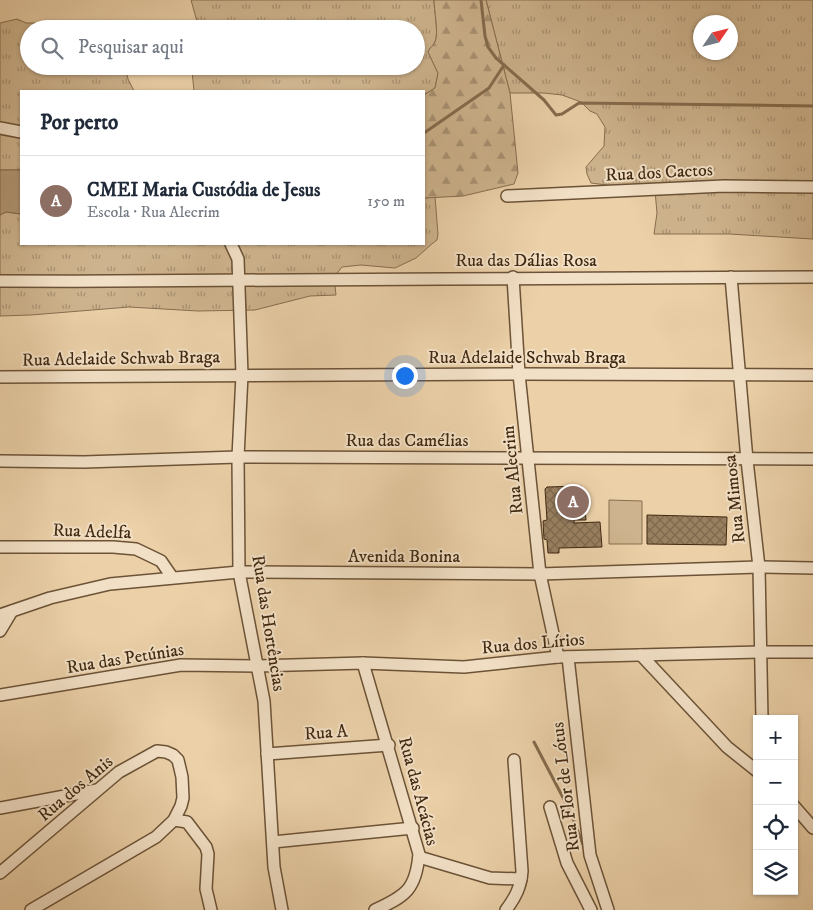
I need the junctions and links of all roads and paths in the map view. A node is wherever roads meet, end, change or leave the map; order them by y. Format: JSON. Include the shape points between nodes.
{"nodes":[{"id":1,"x":0,"y":128,"type":"edge"},
{"id":2,"x":20,"y":132,"type":"edge"},
{"id":3,"x":813,"y":187,"type":"edge"},
{"id":4,"x":507,"y":196,"type":"dead end"},
{"id":5,"x":231,"y":245,"type":"edge"},
{"id":6,"x":813,"y":276,"type":"edge"},
{"id":7,"x":513,"y":277,"type":"junction"},
{"id":8,"x":731,"y":277,"type":"junction"},
{"id":9,"x":0,"y":281,"type":"edge"},
{"id":10,"x":240,"y":282,"type":"junction"},
{"id":11,"x":519,"y":374,"type":"junction"},
{"id":12,"x":242,"y":375,"type":"junction"},
{"id":13,"x":740,"y":375,"type":"junction"},
{"id":14,"x":813,"y":375,"type":"edge"},
{"id":15,"x":0,"y":377,"type":"edge"},
{"id":16,"x":238,"y":457,"type":"junction"},
{"id":17,"x":528,"y":458,"type":"junction"},
{"id":18,"x":747,"y":460,"type":"junction"},
{"id":19,"x":813,"y":460,"type":"edge"},
{"id":20,"x":0,"y":461,"type":"edge"},
{"id":21,"x":0,"y":547,"type":"edge"},
{"id":22,"x":758,"y":567,"type":"junction"},
{"id":23,"x":813,"y":568,"type":"edge"},
{"id":24,"x":239,"y":572,"type":"junction"},
{"id":25,"x":540,"y":574,"type":"junction"},
{"id":26,"x":172,"y":577,"type":"junction"},
{"id":27,"x":12,"y":611,"type":"junction"},
{"id":28,"x":0,"y":615,"type":"edge"},
{"id":29,"x":0,"y":631,"type":"edge"},
{"id":30,"x":760,"y":652,"type":"junction"},
{"id":31,"x":813,"y":652,"type":"edge"},
{"id":32,"x":641,"y":654,"type":"junction"},
{"id":33,"x":563,"y":657,"type":"junction"},
{"id":34,"x":363,"y":663,"type":"junction"},
{"id":35,"x":257,"y":666,"type":"junction"},
{"id":36,"x":0,"y":695,"type":"edge"},
{"id":37,"x":762,"y":715,"type":"edge"},
{"id":38,"x":389,"y":745,"type":"junction"},
{"id":39,"x":267,"y":754,"type":"junction"},
{"id":40,"x":514,"y":760,"type":"dead end"},
{"id":41,"x":753,"y":768,"type":"edge"},
{"id":42,"x":98,"y":790,"type":"junction"},
{"id":43,"x":550,"y":807,"type":"dead end"},
{"id":44,"x":0,"y":808,"type":"edge"},
{"id":45,"x":798,"y":811,"type":"edge"},
{"id":46,"x":174,"y":820,"type":"junction"},
{"id":47,"x":412,"y":828,"type":"junction"},
{"id":48,"x":813,"y":828,"type":"edge"},
{"id":49,"x":273,"y":842,"type":"junction"},
{"id":50,"x":419,"y":857,"type":"junction"},
{"id":51,"x":0,"y":873,"type":"edge"},
{"id":52,"x":521,"y":879,"type":"junction"},
{"id":53,"x":31,"y":910,"type":"edge"},
{"id":54,"x":210,"y":910,"type":"edge"},
{"id":55,"x":282,"y":910,"type":"edge"},
{"id":56,"x":375,"y":910,"type":"edge"},
{"id":57,"x":506,"y":910,"type":"edge"},
{"id":58,"x":591,"y":910,"type":"edge"},
{"id":59,"x":608,"y":910,"type":"edge"}],
"edges":[{"from":1,"to":2,"type":"street"},
{"from":3,"to":4,"type":"street","name":"Rua dos Cactos","via":[[724,186]]},
{"from":5,"to":10,"type":"street","name":"Rua das Hortências","via":[[238,259]]},
{"from":6,"to":8,"type":"street","name":"Rua das Dálias Rosa"},
{"from":7,"to":8,"type":"street","name":"Rua das Dálias Rosa"},
{"from":7,"to":10,"type":"street","name":"Rua das Dálias Rosa"},
{"from":7,"to":11,"type":"street","name":"Rua Alecrim"},
{"from":8,"to":13,"type":"street","name":"Rua Mimosa"},
{"from":9,"to":10,"type":"street","name":"Rua das Dálias Rosa"},
{"from":10,"to":12,"type":"street","name":"Rua das Hortências"},
{"from":11,"to":12,"type":"street","name":"Rua Adelaide Schwab Braga"},
{"from":11,"to":13,"type":"street","name":"Rua Adelaide Schwab Braga"},
{"from":11,"to":17,"type":"street","name":"Rua Alecrim"},
{"from":12,"to":15,"type":"street","name":"Rua Adelaide Schwab Braga"},
{"from":12,"to":16,"type":"street","name":"Rua das Hortências"},
{"from":13,"to":14,"type":"street","name":"Rua Adelaide Schwab Braga"},
{"from":13,"to":18,"type":"street","name":"Rua Mimosa"},
{"from":16,"to":17,"type":"street","name":"Rua das Camélias"},
{"from":16,"to":20,"type":"street","name":"Rua das Camélias"},
{"from":16,"to":24,"type":"street","name":"Rua das Hortências"},
{"from":17,"to":18,"type":"street","name":"Rua das Camélias"},
{"from":17,"to":25,"type":"street","name":"Rua Alecrim"},
{"from":18,"to":19,"type":"street","name":"Rua das Camélias"},
{"from":18,"to":22,"type":"street","name":"Rua Mimosa"},
{"from":21,"to":26,"type":"street","name":"Rua Adelfa","via":[[136,549],[161,561]]},
{"from":22,"to":23,"type":"street","name":"Avenida Bonina"},
{"from":22,"to":25,"type":"street","name":"Avenida Bonina"},
{"from":22,"to":30,"type":"street","name":"Rua Mimosa"},
{"from":24,"to":25,"type":"street","name":"Avenida Bonina"},
{"from":24,"to":26,"type":"street","name":"Avenida Bonina"},
{"from":24,"to":35,"type":"street","name":"Rua das Hortências"},
{"from":25,"to":33,"type":"street","name":"Rua Alecrim"},
{"from":26,"to":27,"type":"street","name":"Avenida Bonina","via":[[110,584]]},
{"from":27,"to":28,"type":"street","name":"Avenida Bonina"},
{"from":27,"to":29,"type":"street"},
{"from":30,"to":31,"type":"street","name":"Rua dos Lírios"},
{"from":30,"to":32,"type":"street","name":"Rua dos Lírios"},
{"from":30,"to":37,"type":"street","name":"Rua Mimosa"},
{"from":32,"to":33,"type":"street","name":"Rua dos Lírios"},
{"from":32,"to":41,"type":"street","via":[[727,747]]},
{"from":33,"to":34,"type":"street","name":"Rua dos Lírios","via":[[464,667]]},
{"from":33,"to":59,"type":"street","name":"Rua Flor de Lótus","via":[[590,854]]},
{"from":34,"to":35,"type":"street","name":"Rua dos Lírios"},
{"from":34,"to":38,"type":"street","name":"Rua das Acácias"},
{"from":35,"to":36,"type":"street","name":"Rua das Petúnias","via":[[181,665]]},
{"from":35,"to":39,"type":"street","name":"Rua das Hortências","via":[[264,701]]},
{"from":38,"to":39,"type":"street","name":"Rua A"},
{"from":38,"to":47,"type":"street","name":"Rua das Acácias"},
{"from":39,"to":49,"type":"street","name":"Rua das Hortências"},
{"from":40,"to":52,"type":"street"},
{"from":42,"to":44,"type":"street"},
{"from":42,"to":46,"type":"street","name":"Rua dos Anis","via":[[119,772],[157,751],[166,752],[178,760],[182,777],[183,798]]},
{"from":42,"to":51,"type":"street","name":"Rua dos Anis"},
{"from":43,"to":58,"type":"street","via":[[567,863]]},
{"from":45,"to":48,"type":"street"},
{"from":46,"to":53,"type":"street","via":[[156,837]]},
{"from":46,"to":54,"type":"street","via":[[187,822],[206,847],[206,889]]},
{"from":47,"to":49,"type":"street"},
{"from":47,"to":50,"type":"street","name":"Rua das Acácias"},
{"from":49,"to":55,"type":"street","name":"Rua das Hortências"},
{"from":50,"to":52,"type":"street","via":[[490,878]]},
{"from":50,"to":56,"type":"street","name":"Rua das Acácias","via":[[410,888],[398,899]]},
{"from":52,"to":57,"type":"street"}]}
